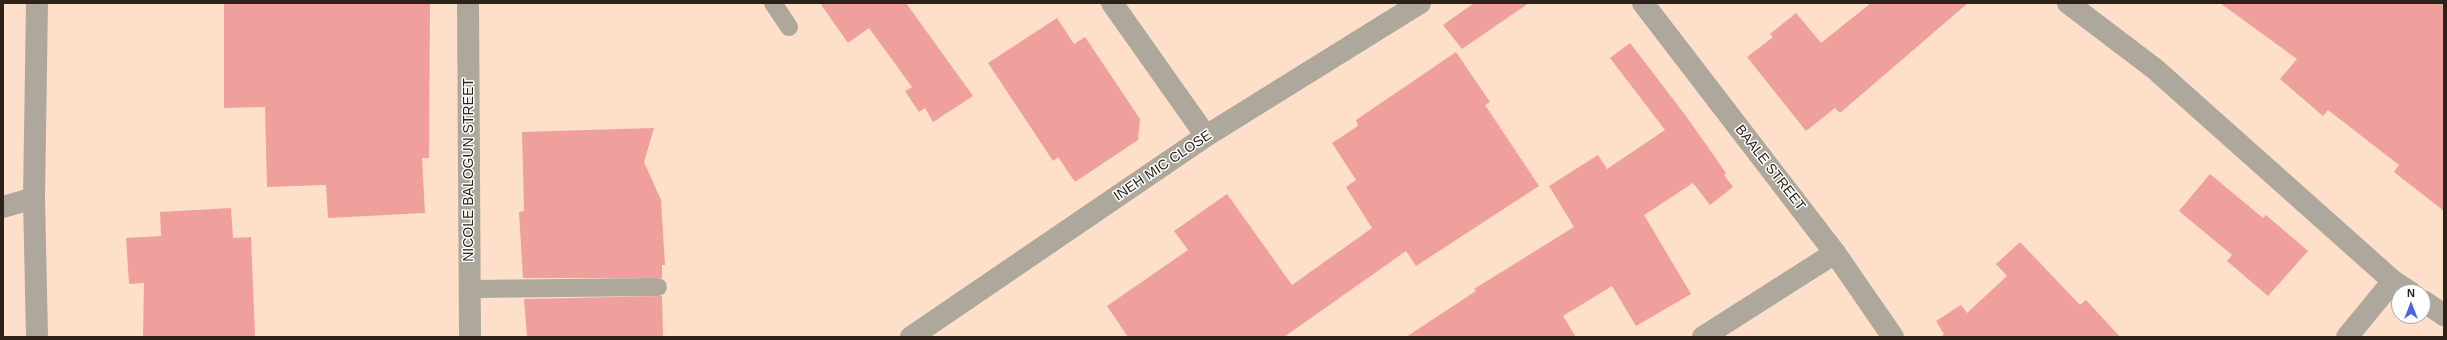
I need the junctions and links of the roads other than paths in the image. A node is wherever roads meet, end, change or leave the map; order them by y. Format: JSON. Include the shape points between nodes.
{"nodes":[{"id":1,"x":37,"y":3,"type":"edge"},
{"id":2,"x":468,"y":3,"type":"edge"},
{"id":3,"x":773,"y":3,"type":"edge"},
{"id":4,"x":1112,"y":3,"type":"edge"},
{"id":5,"x":1420,"y":3,"type":"edge"},
{"id":6,"x":1643,"y":3,"type":"edge"},
{"id":7,"x":2068,"y":3,"type":"edge"},
{"id":8,"x":789,"y":27,"type":"dead end"},
{"id":9,"x":1206,"y":136,"type":"junction"},
{"id":10,"x":34,"y":198,"type":"junction"},
{"id":11,"x":3,"y":207,"type":"edge"},
{"id":12,"x":1836,"y":252,"type":"junction"},
{"id":13,"x":2399,"y":284,"type":"edge"},
{"id":14,"x":470,"y":288,"type":"junction"},
{"id":15,"x":658,"y":288,"type":"dead end"},
{"id":16,"x":2391,"y":295,"type":"edge"},
{"id":17,"x":2431,"y":306,"type":"edge"},
{"id":18,"x":2444,"y":315,"type":"edge"},
{"id":19,"x":36,"y":337,"type":"edge"},
{"id":20,"x":470,"y":337,"type":"edge"},
{"id":21,"x":911,"y":337,"type":"edge"},
{"id":22,"x":1703,"y":337,"type":"edge"},
{"id":23,"x":1893,"y":337,"type":"edge"},
{"id":24,"x":2347,"y":337,"type":"edge"}],
"edges":[{"from":1,"to":10,"type":"street"},
{"from":2,"to":14,"type":"street","name":"NICOLE BALOGUN STREET"},
{"from":3,"to":8,"type":"lane"},
{"from":4,"to":9,"type":"street"},
{"from":5,"to":9,"type":"street","name":"INEH MIC CLOSE"},
{"from":6,"to":12,"type":"street","name":"BAALE STREET"},
{"from":7,"to":13,"type":"street","via":[[2156,69]]},
{"from":9,"to":21,"type":"street","name":"INEH MIC CLOSE"},
{"from":10,"to":11,"type":"street"},
{"from":10,"to":19,"type":"street"},
{"from":12,"to":22,"type":"street"},
{"from":12,"to":23,"type":"street","name":"BAALE STREET"},
{"from":14,"to":15,"type":"lane"},
{"from":14,"to":20,"type":"street","name":"NICOLE BALOGUN STREET"},
{"from":16,"to":24,"type":"street"},
{"from":17,"to":18,"type":"street"}]}
